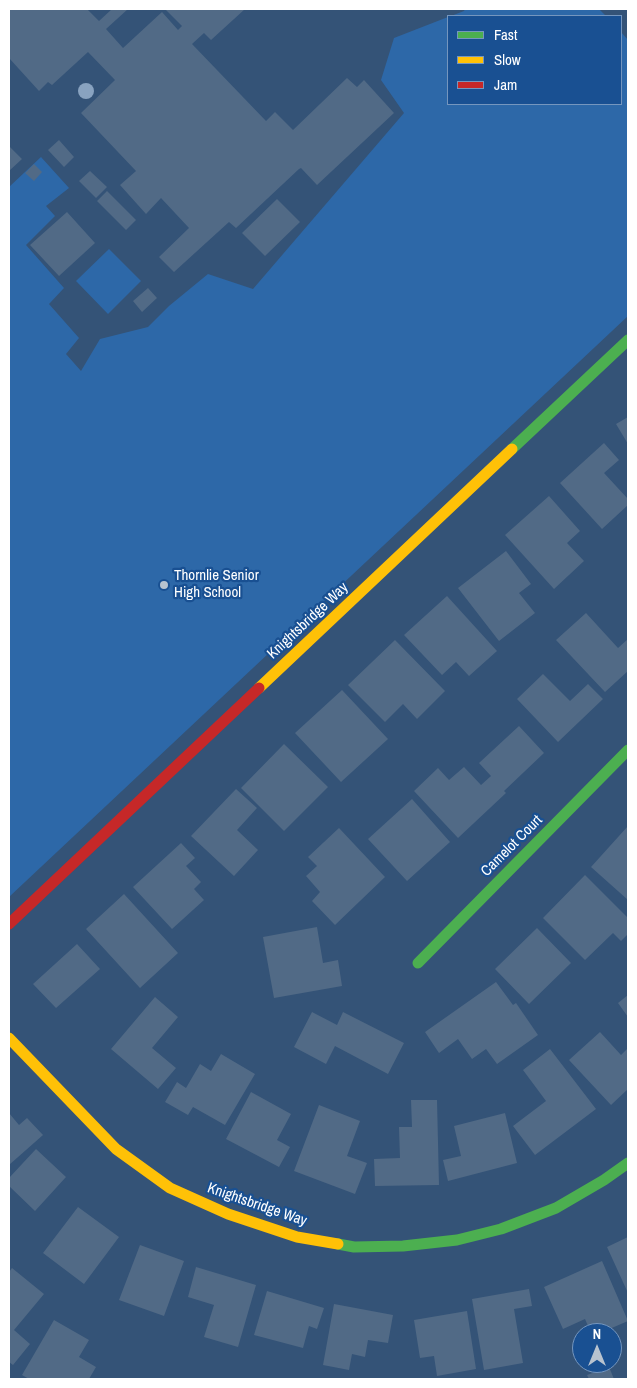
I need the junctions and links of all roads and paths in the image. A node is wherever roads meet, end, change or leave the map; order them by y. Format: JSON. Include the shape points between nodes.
{"nodes":[{"id":1,"x":628,"y":340,"type":"edge"},
{"id":2,"x":628,"y":750,"type":"edge"},
{"id":3,"x":9,"y":924,"type":"edge"},
{"id":4,"x":418,"y":963,"type":"dead end"},
{"id":5,"x":9,"y":1038,"type":"edge"},
{"id":6,"x":628,"y":1163,"type":"edge"}],
"edges":[{"from":1,"to":3,"type":"street","name":"Knightsbridge Way"},
{"from":2,"to":4,"type":"street","name":"Camelot Court"},
{"from":5,"to":6,"type":"street","name":"Knightsbridge Way","via":[[116,1149],[170,1188],[228,1214],[297,1237],[354,1247],[457,1240],[501,1229],[556,1208]]}]}
